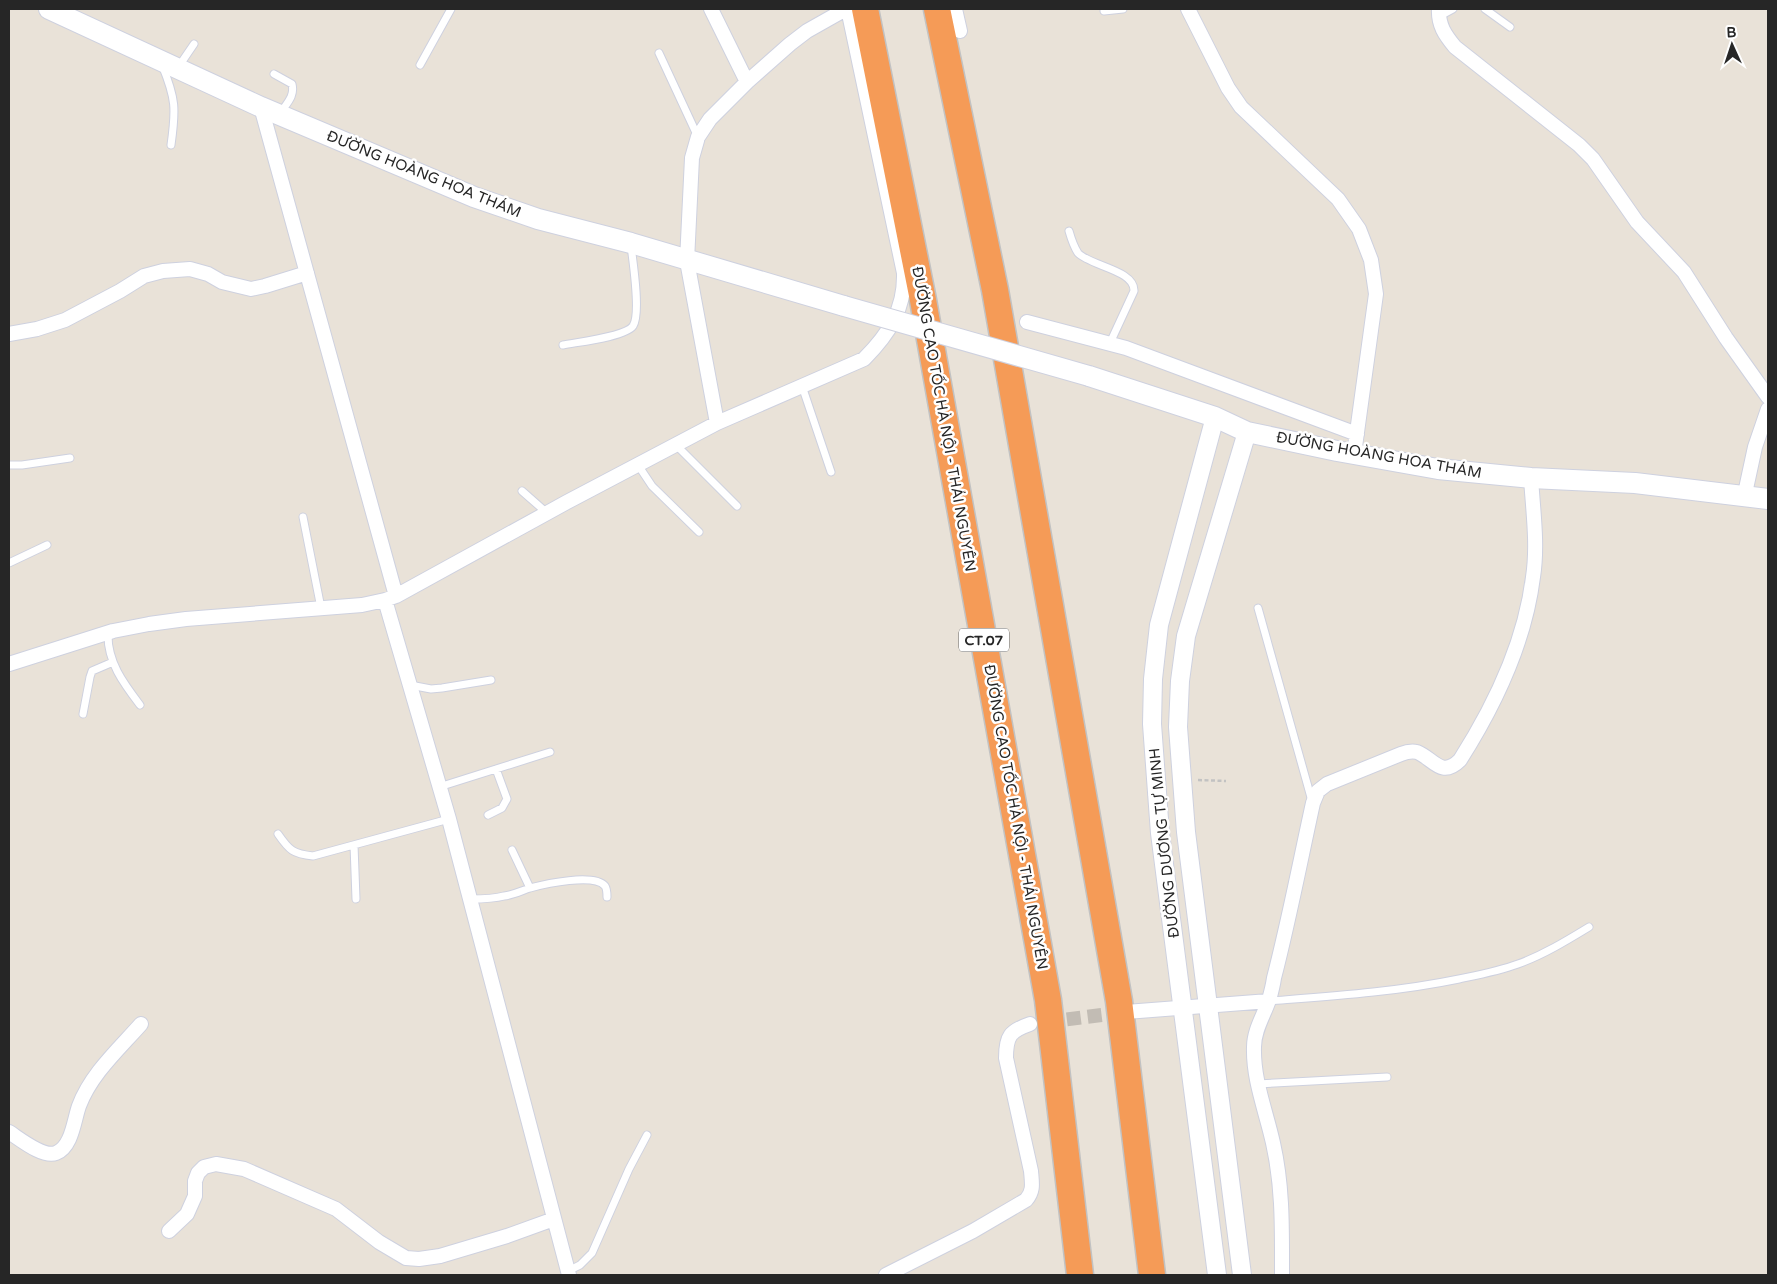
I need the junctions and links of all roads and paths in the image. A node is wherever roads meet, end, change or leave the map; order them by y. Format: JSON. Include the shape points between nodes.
{"nodes":[{"id":1,"x":49,"y":9,"type":"edge"},
{"id":2,"x":451,"y":9,"type":"edge"},
{"id":3,"x":711,"y":9,"type":"edge"},
{"id":4,"x":847,"y":9,"type":"edge"},
{"id":5,"x":865,"y":9,"type":"edge"},
{"id":6,"x":937,"y":9,"type":"edge"},
{"id":7,"x":954,"y":9,"type":"edge"},
{"id":8,"x":1123,"y":9,"type":"edge"},
{"id":9,"x":1188,"y":9,"type":"edge"},
{"id":10,"x":1453,"y":9,"type":"edge"},
{"id":11,"x":1485,"y":9,"type":"edge"},
{"id":12,"x":1104,"y":11,"type":"dead end"},
{"id":13,"x":1439,"y":13,"type":"edge"},
{"id":14,"x":1510,"y":27,"type":"dead end"},
{"id":15,"x":960,"y":31,"type":"dead end"},
{"id":16,"x":194,"y":44,"type":"dead end"},
{"id":17,"x":658,"y":54,"type":"dead end"},
{"id":18,"x":169,"y":64,"type":"junction"},
{"id":19,"x":420,"y":65,"type":"dead end"},
{"id":20,"x":274,"y":74,"type":"dead end"},
{"id":21,"x":747,"y":82,"type":"junction"},
{"id":22,"x":261,"y":107,"type":"junction"},
{"id":23,"x":279,"y":115,"type":"junction"},
{"id":24,"x":698,"y":137,"type":"junction"},
{"id":25,"x":171,"y":144,"type":"dead end"},
{"id":26,"x":1069,"y":231,"type":"dead end"},
{"id":27,"x":631,"y":243,"type":"junction"},
{"id":28,"x":686,"y":261,"type":"junction"},
{"id":29,"x":307,"y":273,"type":"junction"},
{"id":30,"x":1027,"y":322,"type":"dead end"},
{"id":31,"x":9,"y":334,"type":"edge"},
{"id":32,"x":1110,"y":343,"type":"junction"},
{"id":33,"x":563,"y":345,"type":"dead end"},
{"id":34,"x":802,"y":386,"type":"junction"},
{"id":35,"x":1768,"y":397,"type":"edge"},
{"id":36,"x":1768,"y":409,"type":"edge"},
{"id":37,"x":1215,"y":417,"type":"junction"},
{"id":38,"x":717,"y":423,"type":"junction"},
{"id":39,"x":1247,"y":432,"type":"junction"},
{"id":40,"x":1357,"y":434,"type":"junction"},
{"id":41,"x":676,"y":445,"type":"junction"},
{"id":42,"x":1354,"y":454,"type":"junction"},
{"id":43,"x":70,"y":458,"type":"dead end"},
{"id":44,"x":9,"y":465,"type":"edge"},
{"id":45,"x":638,"y":465,"type":"junction"},
{"id":46,"x":831,"y":472,"type":"dead end"},
{"id":47,"x":1531,"y":478,"type":"junction"},
{"id":48,"x":522,"y":491,"type":"dead end"},
{"id":49,"x":1744,"y":498,"type":"junction"},
{"id":50,"x":1768,"y":499,"type":"edge"},
{"id":51,"x":737,"y":506,"type":"dead end"},
{"id":52,"x":547,"y":513,"type":"junction"},
{"id":53,"x":302,"y":517,"type":"dead end"},
{"id":54,"x":699,"y":532,"type":"dead end"},
{"id":55,"x":47,"y":545,"type":"dead end"},
{"id":56,"x":9,"y":563,"type":"edge"},
{"id":57,"x":390,"y":598,"type":"junction"},
{"id":58,"x":322,"y":608,"type":"junction"},
{"id":59,"x":1258,"y":608,"type":"dead end"},
{"id":60,"x":108,"y":633,"type":"junction"},
{"id":61,"x":113,"y":662,"type":"junction"},
{"id":62,"x":9,"y":664,"type":"edge"},
{"id":63,"x":490,"y":680,"type":"dead end"},
{"id":64,"x":410,"y":685,"type":"junction"},
{"id":65,"x":140,"y":705,"type":"dead end"},
{"id":66,"x":83,"y":714,"type":"dead end"},
{"id":67,"x":550,"y":752,"type":"dead end"},
{"id":68,"x":496,"y":769,"type":"junction"},
{"id":69,"x":1182,"y":779,"type":"junction"},
{"id":70,"x":1226,"y":781,"type":"dead end"},
{"id":71,"x":439,"y":787,"type":"junction"},
{"id":72,"x":1313,"y":804,"type":"junction"},
{"id":73,"x":488,"y":815,"type":"dead end"},
{"id":74,"x":448,"y":818,"type":"junction"},
{"id":75,"x":278,"y":834,"type":"dead end"},
{"id":76,"x":354,"y":845,"type":"junction"},
{"id":77,"x":512,"y":850,"type":"dead end"},
{"id":78,"x":530,"y":888,"type":"junction"},
{"id":79,"x":607,"y":897,"type":"dead end"},
{"id":80,"x":356,"y":898,"type":"dead end"},
{"id":81,"x":470,"y":899,"type":"junction"},
{"id":82,"x":1589,"y":927,"type":"dead end"},
{"id":83,"x":1269,"y":1001,"type":"junction"},
{"id":84,"x":1208,"y":1006,"type":"junction"},
{"id":85,"x":1182,"y":1008,"type":"junction"},
{"id":86,"x":1126,"y":1012,"type":"tunnel mouth"},
{"id":87,"x":141,"y":1024,"type":"dead end"},
{"id":88,"x":1030,"y":1024,"type":"tunnel mouth"},
{"id":89,"x":1387,"y":1077,"type":"dead end"},
{"id":90,"x":1257,"y":1084,"type":"junction"},
{"id":91,"x":9,"y":1132,"type":"edge"},
{"id":92,"x":647,"y":1135,"type":"dead end"},
{"id":93,"x":554,"y":1219,"type":"junction"},
{"id":94,"x":169,"y":1231,"type":"dead end"},
{"id":95,"x":568,"y":1273,"type":"edge"},
{"id":96,"x":886,"y":1275,"type":"edge"},
{"id":97,"x":1080,"y":1275,"type":"edge"},
{"id":98,"x":1152,"y":1275,"type":"edge"},
{"id":99,"x":1217,"y":1275,"type":"edge"},
{"id":100,"x":1242,"y":1275,"type":"edge"},
{"id":101,"x":1282,"y":1275,"type":"edge"}],
"edges":[{"from":1,"to":18,"type":"main road","name":"ĐƯỜNG HOÀNG HOA THÁM"},
{"from":2,"to":19,"type":"lane"},
{"from":3,"to":21,"type":"street"},
{"from":4,"to":21,"type":"street","via":[[807,31]]},
{"from":4,"to":34,"type":"street","via":[[904,272],[904,290],[889,330],[864,359]]},
{"from":5,"to":97,"type":"highway","name":"ĐƯỜNG CAO TỐC HÀ NỘI - THÁI NGUYÊN","number":"CT.07","via":[[923,300],[1048,1000]]},
{"from":6,"to":98,"type":"highway","via":[[995,290],[1119,1001]]},
{"from":7,"to":15,"type":"street"},
{"from":8,"to":12,"type":"lane"},
{"from":9,"to":40,"type":"street","via":[[1241,107],[1338,199],[1359,229],[1371,260],[1376,294]]},
{"from":10,"to":13,"type":"lane"},
{"from":11,"to":14,"type":"lane"},
{"from":13,"to":35,"type":"street","via":[[1441,28],[1455,47],[1593,159],[1637,222],[1684,272]]},
{"from":16,"to":18,"type":"lane"},
{"from":17,"to":24,"type":"lane"},
{"from":18,"to":22,"type":"main road","name":"ĐƯỜNG HOÀNG HOA THÁM"},
{"from":18,"to":25,"type":"lane","via":[[175,117]]},
{"from":20,"to":23,"type":"lane","via":[[292,84],[293,90]]},
{"from":21,"to":24,"type":"street","via":[[710,119]]},
{"from":22,"to":23,"type":"main road","name":"ĐƯỜNG HOÀNG HOA THÁM"},
{"from":22,"to":29,"type":"street"},
{"from":23,"to":27,"type":"main road","name":"ĐƯỜNG HOÀNG HOA THÁM","via":[[474,197],[538,219]]},
{"from":24,"to":28,"type":"street","via":[[692,158]]},
{"from":26,"to":32,"type":"lane","via":[[1078,252],[1086,259],[1117,272],[1134,286]]},
{"from":27,"to":28,"type":"main road","name":"ĐƯỜNG HOÀNG HOA THÁM"},
{"from":27,"to":33,"type":"lane","via":[[637,315],[632,327],[622,333]]},
{"from":28,"to":37,"type":"main road","name":"ĐƯỜNG HOÀNG HOA THÁM","bridge":true,"via":[[1089,376]]},
{"from":28,"to":38,"type":"street"},
{"from":29,"to":31,"type":"street","via":[[251,289],[190,269],[163,271],[144,276],[65,320]]},
{"from":29,"to":57,"type":"street"},
{"from":30,"to":32,"type":"street"},
{"from":32,"to":40,"type":"street"},
{"from":34,"to":38,"type":"street"},
{"from":34,"to":46,"type":"lane"},
{"from":36,"to":49,"type":"street"},
{"from":37,"to":39,"type":"main road","name":"ĐƯỜNG HOÀNG HOA THÁM"},
{"from":37,"to":85,"type":"street","name":"ĐƯỜNG DƯƠNG TỰ MINH","via":[[1159,625],[1153,679],[1152,724],[1160,833]]},
{"from":38,"to":41,"type":"street"},
{"from":39,"to":42,"type":"main road","name":"ĐƯỜNG HOÀNG HOA THÁM"},
{"from":39,"to":69,"type":"street","name":"ĐƯỜNG DƯƠNG TỰ MINH","via":[[1186,636],[1178,727]]},
{"from":40,"to":42,"type":"street"},
{"from":41,"to":45,"type":"street"},
{"from":41,"to":51,"type":"lane"},
{"from":42,"to":47,"type":"main road","name":"ĐƯỜNG HOÀNG HOA THÁM","via":[[1438,468]]},
{"from":43,"to":44,"type":"lane"},
{"from":45,"to":52,"type":"street"},
{"from":45,"to":54,"type":"lane","via":[[652,486]]},
{"from":47,"to":49,"type":"main road","name":"ĐƯỜNG HOÀNG HOA THÁM","via":[[1635,483]]},
{"from":47,"to":72,"type":"street","via":[[1534,577],[1523,626],[1490,707],[1460,760],[1447,767],[1418,753],[1401,754],[1327,784],[1318,791]]},
{"from":48,"to":52,"type":"lane"},
{"from":49,"to":50,"type":"main road","name":"ĐƯỜNG HOÀNG HOA THÁM"},
{"from":52,"to":57,"type":"street"},
{"from":53,"to":58,"type":"lane"},
{"from":55,"to":56,"type":"lane"},
{"from":57,"to":58,"type":"street","via":[[362,605]]},
{"from":57,"to":64,"type":"street"},
{"from":58,"to":60,"type":"street","via":[[186,619]]},
{"from":59,"to":72,"type":"lane"},
{"from":60,"to":61,"type":"lane","via":[[107,644]]},
{"from":60,"to":62,"type":"street"},
{"from":61,"to":65,"type":"lane"},
{"from":61,"to":66,"type":"lane","via":[[92,671]]},
{"from":63,"to":64,"type":"lane","via":[[431,689]]},
{"from":64,"to":71,"type":"street"},
{"from":67,"to":68,"type":"lane"},
{"from":68,"to":71,"type":"lane"},
{"from":68,"to":73,"type":"lane","via":[[507,799],[502,808]]},
{"from":69,"to":70,"type":"path"},
{"from":69,"to":84,"type":"street","name":"ĐƯỜNG DƯƠNG TỰ MINH"},
{"from":71,"to":74,"type":"street"},
{"from":72,"to":83,"type":"street"},
{"from":74,"to":76,"type":"lane"},
{"from":74,"to":81,"type":"street"},
{"from":75,"to":76,"type":"lane","via":[[288,849],[300,855],[313,856]]},
{"from":76,"to":80,"type":"lane"},
{"from":77,"to":78,"type":"lane"},
{"from":78,"to":79,"type":"lane","via":[[566,880],[596,882],[606,888]]},
{"from":78,"to":81,"type":"lane","via":[[504,896]]},
{"from":81,"to":93,"type":"street"},
{"from":82,"to":83,"type":"lane","via":[[1552,949],[1517,964],[1475,976],[1373,994]]},
{"from":83,"to":84,"type":"street"},
{"from":83,"to":90,"type":"street","via":[[1254,1044]]},
{"from":84,"to":85,"type":"street"},
{"from":84,"to":100,"type":"street","name":"ĐƯỜNG DƯƠNG TỰ MINH"},
{"from":85,"to":86,"type":"street"},
{"from":85,"to":99,"type":"street","name":"ĐƯỜNG DƯƠNG TỰ MINH"},
{"from":87,"to":91,"type":"street","via":[[94,1076],[62,1150],[50,1154],[41,1152]]},
{"from":88,"to":96,"type":"street","via":[[1010,1035],[1006,1058],[1030,1171],[1031,1194],[973,1231]]},
{"from":89,"to":90,"type":"lane"},
{"from":90,"to":101,"type":"street","via":[[1281,1185]]},
{"from":92,"to":95,"type":"lane","via":[[592,1253]]},
{"from":93,"to":94,"type":"street","via":[[440,1256],[406,1258],[336,1209],[244,1169],[216,1164],[204,1167],[198,1173],[195,1196],[187,1214]]},
{"from":93,"to":95,"type":"street"}]}
